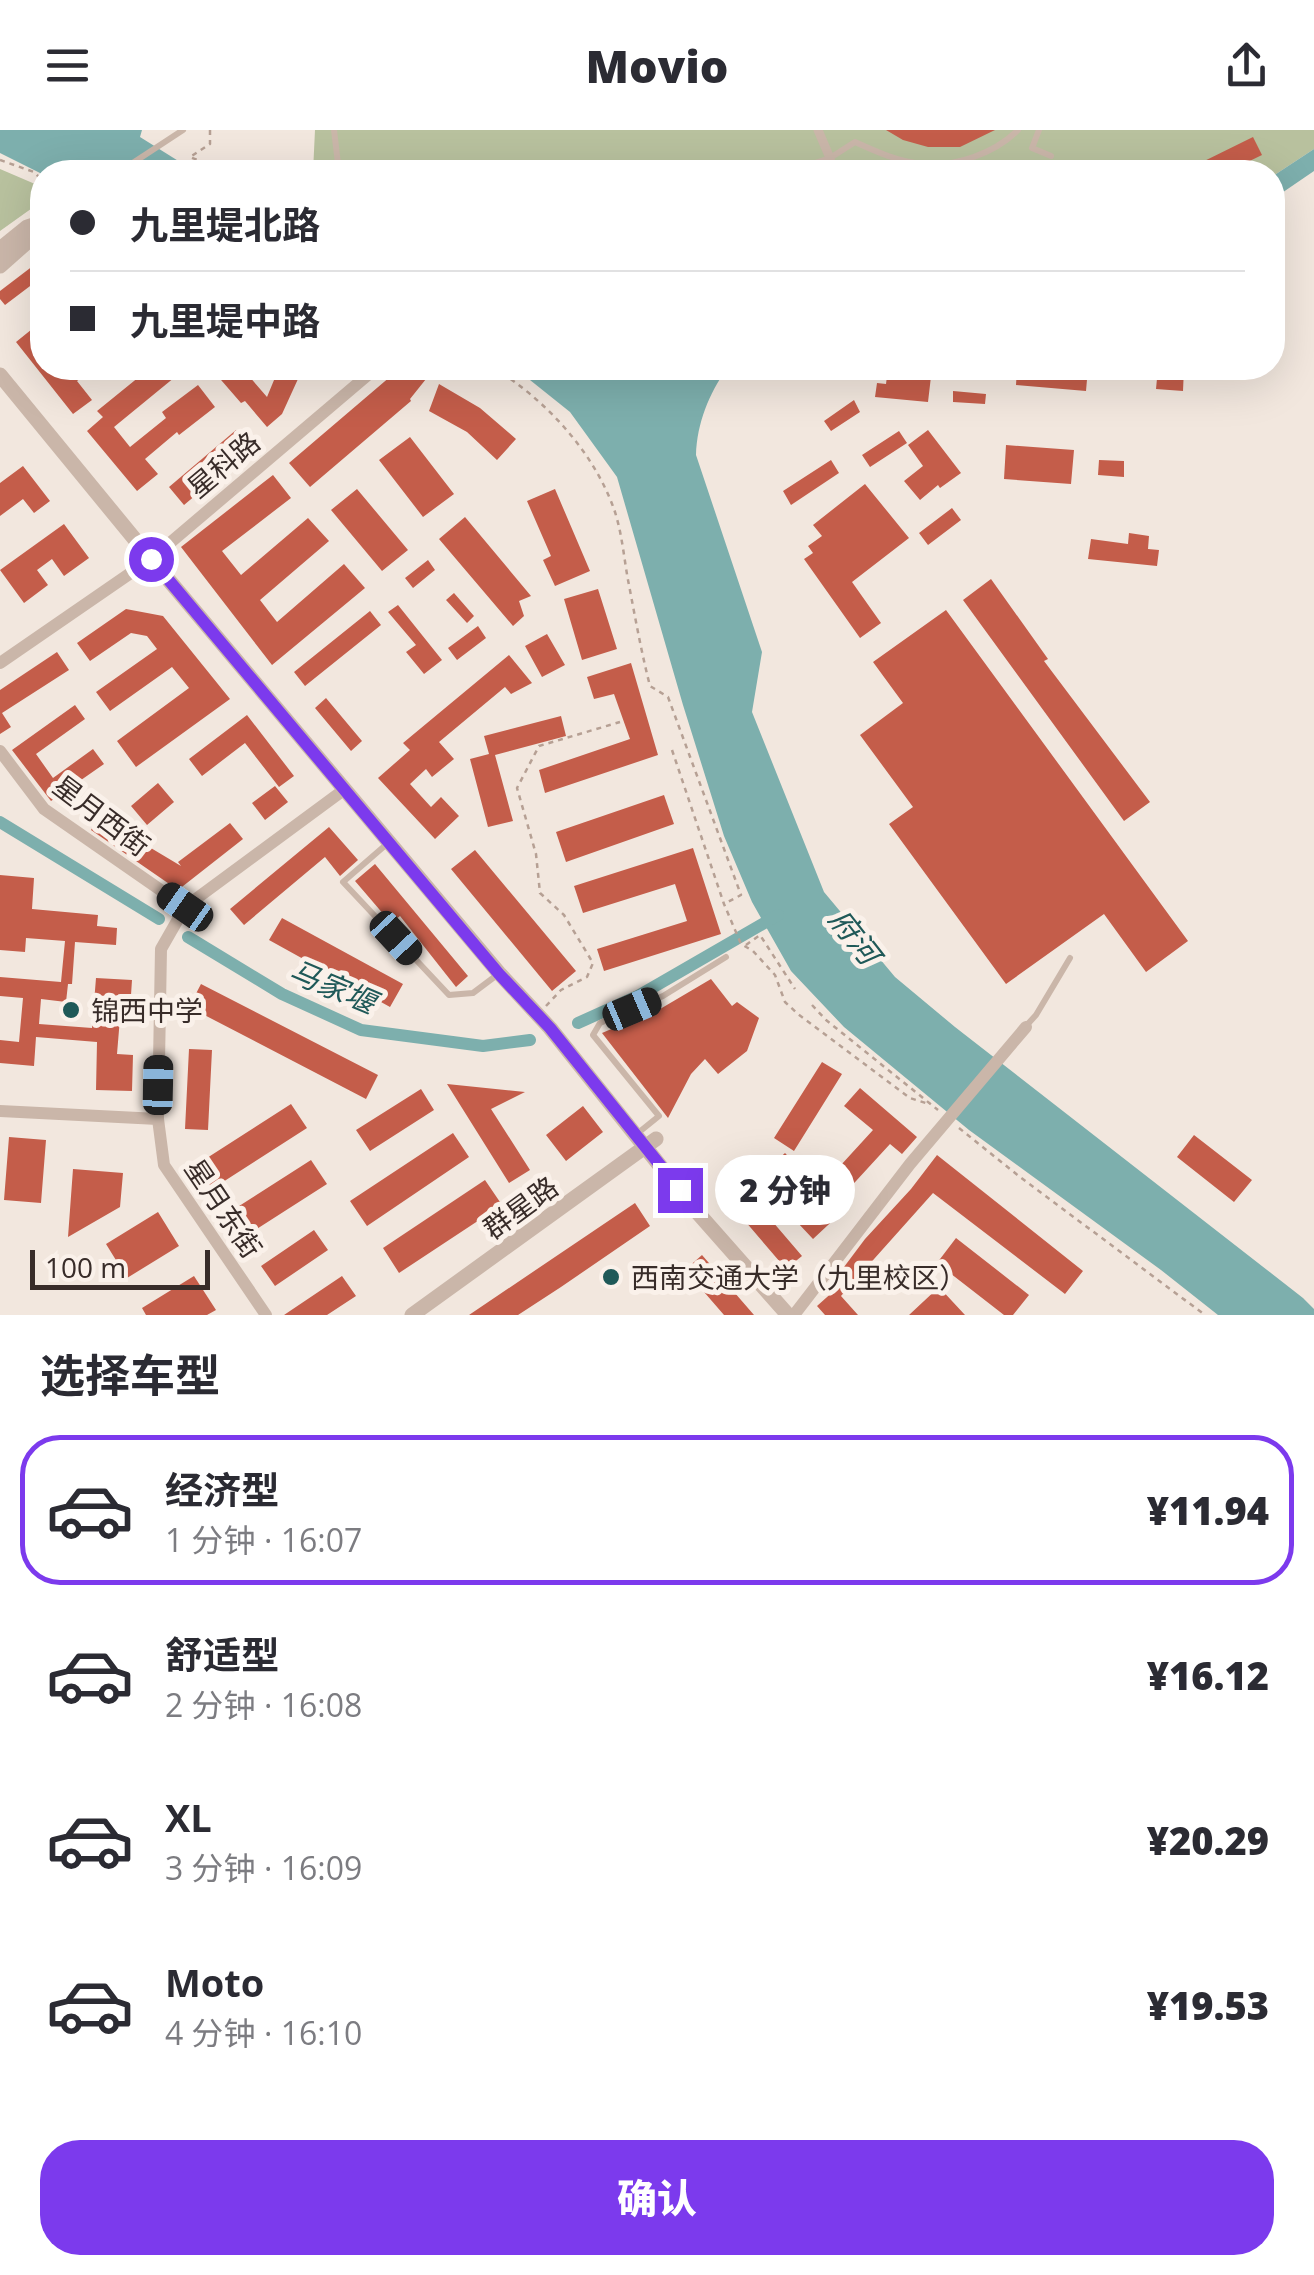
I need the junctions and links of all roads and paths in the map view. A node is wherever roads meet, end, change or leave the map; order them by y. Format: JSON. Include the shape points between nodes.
{"nodes":[{"id":1,"x":210,"y":130,"type":"edge"},
{"id":2,"x":334,"y":130,"type":"edge"},
{"id":3,"x":818,"y":130,"type":"edge"},
{"id":4,"x":1018,"y":130,"type":"edge"},
{"id":5,"x":1038,"y":130,"type":"edge"},
{"id":6,"x":182,"y":132,"type":"edge"},
{"id":7,"x":1051,"y":156,"type":"dead end"},
{"id":8,"x":830,"y":158,"type":"junction"},
{"id":9,"x":0,"y":160,"type":"edge"},
{"id":10,"x":138,"y":160,"type":"edge"},
{"id":11,"x":198,"y":160,"type":"edge"},
{"id":12,"x":338,"y":160,"type":"edge"},
{"id":13,"x":824,"y":160,"type":"edge"},
{"id":14,"x":902,"y":160,"type":"edge"},
{"id":15,"x":961,"y":160,"type":"edge"},
{"id":16,"x":30,"y":171,"type":"edge"},
{"id":17,"x":30,"y":227,"type":"edge"},
{"id":18,"x":30,"y":237,"type":"edge"},
{"id":19,"x":0,"y":249,"type":"edge"},
{"id":20,"x":0,"y":266,"type":"edge"},
{"id":21,"x":0,"y":375,"type":"edge"},
{"id":22,"x":362,"y":380,"type":"edge"},
{"id":23,"x":510,"y":380,"type":"edge"},
{"id":24,"x":151,"y":559,"type":"junction"},
{"id":25,"x":0,"y":663,"type":"edge"},
{"id":26,"x":620,"y":722,"type":"dead end"},
{"id":27,"x":672,"y":750,"type":"dead end"},
{"id":28,"x":0,"y":751,"type":"edge"},
{"id":29,"x":344,"y":790,"type":"junction"},
{"id":30,"x":389,"y":842,"type":"junction"},
{"id":31,"x":724,"y":904,"type":"junction"},
{"id":32,"x":185,"y":907,"type":"junction"},
{"id":33,"x":743,"y":945,"type":"junction"},
{"id":34,"x":726,"y":956,"type":"joint"},
{"id":35,"x":1070,"y":958,"type":"dead end"},
{"id":36,"x":499,"y":974,"type":"junction"},
{"id":37,"x":795,"y":989,"type":"dead end"},
{"id":38,"x":812,"y":1006,"type":"dead end"},
{"id":39,"x":538,"y":1015,"type":"junction"},
{"id":40,"x":1023,"y":1029,"type":"joint"},
{"id":41,"x":931,"y":1105,"type":"junction"},
{"id":42,"x":0,"y":1111,"type":"edge"},
{"id":43,"x":943,"y":1114,"type":"dead end"},
{"id":44,"x":158,"y":1119,"type":"junction"},
{"id":45,"x":954,"y":1124,"type":"dead end"},
{"id":46,"x":645,"y":1141,"type":"junction"},
{"id":47,"x":266,"y":1315,"type":"edge"},
{"id":48,"x":412,"y":1315,"type":"edge"},
{"id":49,"x":791,"y":1315,"type":"edge"},
{"id":50,"x":1205,"y":1315,"type":"edge"}],
"edges":[{"from":1,"to":11,"type":"path","via":[[210,144],[190,157]]},
{"from":2,"to":12,"type":"lane"},
{"from":3,"to":8,"type":"street"},
{"from":4,"to":15,"type":"lane","via":[[1006,142]]},
{"from":5,"to":7,"type":"lane","via":[[1032,148]]},
{"from":6,"to":10,"type":"lane"},
{"from":8,"to":13,"type":"lane"},
{"from":8,"to":14,"type":"lane","via":[[855,142]]},
{"from":9,"to":16,"type":"path"},
{"from":17,"to":19,"type":"street"},
{"from":18,"to":20,"type":"street"},
{"from":21,"to":24,"type":"street"},
{"from":22,"to":24,"type":"street","name":"星科路"},
{"from":23,"to":31,"type":"path","via":[[564,426],[605,487],[650,686],[668,697],[741,895]]},
{"from":24,"to":25,"type":"street","name":"星科路"},
{"from":24,"to":29,"type":"street"},
{"from":26,"to":39,"type":"path","via":[[539,746],[517,788],[540,892],[564,915],[593,963],[587,977],[561,990]]},
{"from":27,"to":31,"type":"path"},
{"from":28,"to":32,"type":"street","name":"星月西街","via":[[44,809]]},
{"from":29,"to":30,"type":"street"},
{"from":29,"to":32,"type":"street","name":"星月东街"},
{"from":30,"to":36,"type":"street"},
{"from":30,"to":36,"type":"lane","via":[[344,882],[449,995],[473,993]]},
{"from":31,"to":33,"type":"path"},
{"from":32,"to":44,"type":"street","name":"星月东街","via":[[161,949]]},
{"from":33,"to":34,"type":"path"},
{"from":33,"to":37,"type":"path","via":[[760,934]]},
{"from":33,"to":41,"type":"path","via":[[775,976],[798,1014],[910,1098]]},
{"from":34,"to":46,"type":"lane","via":[[663,996],[600,1023],[593,1036],[659,1116]]},
{"from":35,"to":40,"type":"lane"},
{"from":36,"to":39,"type":"street"},
{"from":38,"to":41,"type":"path"},
{"from":39,"to":46,"type":"street"},
{"from":40,"to":49,"type":"street"},
{"from":41,"to":43,"type":"path"},
{"from":42,"to":44,"type":"street"},
{"from":44,"to":47,"type":"street","name":"星月东街","via":[[164,1165]]},
{"from":45,"to":50,"type":"path"},
{"from":46,"to":48,"type":"street","name":"群星路"},
{"from":46,"to":49,"type":"street","via":[[697,1212]]}]}
